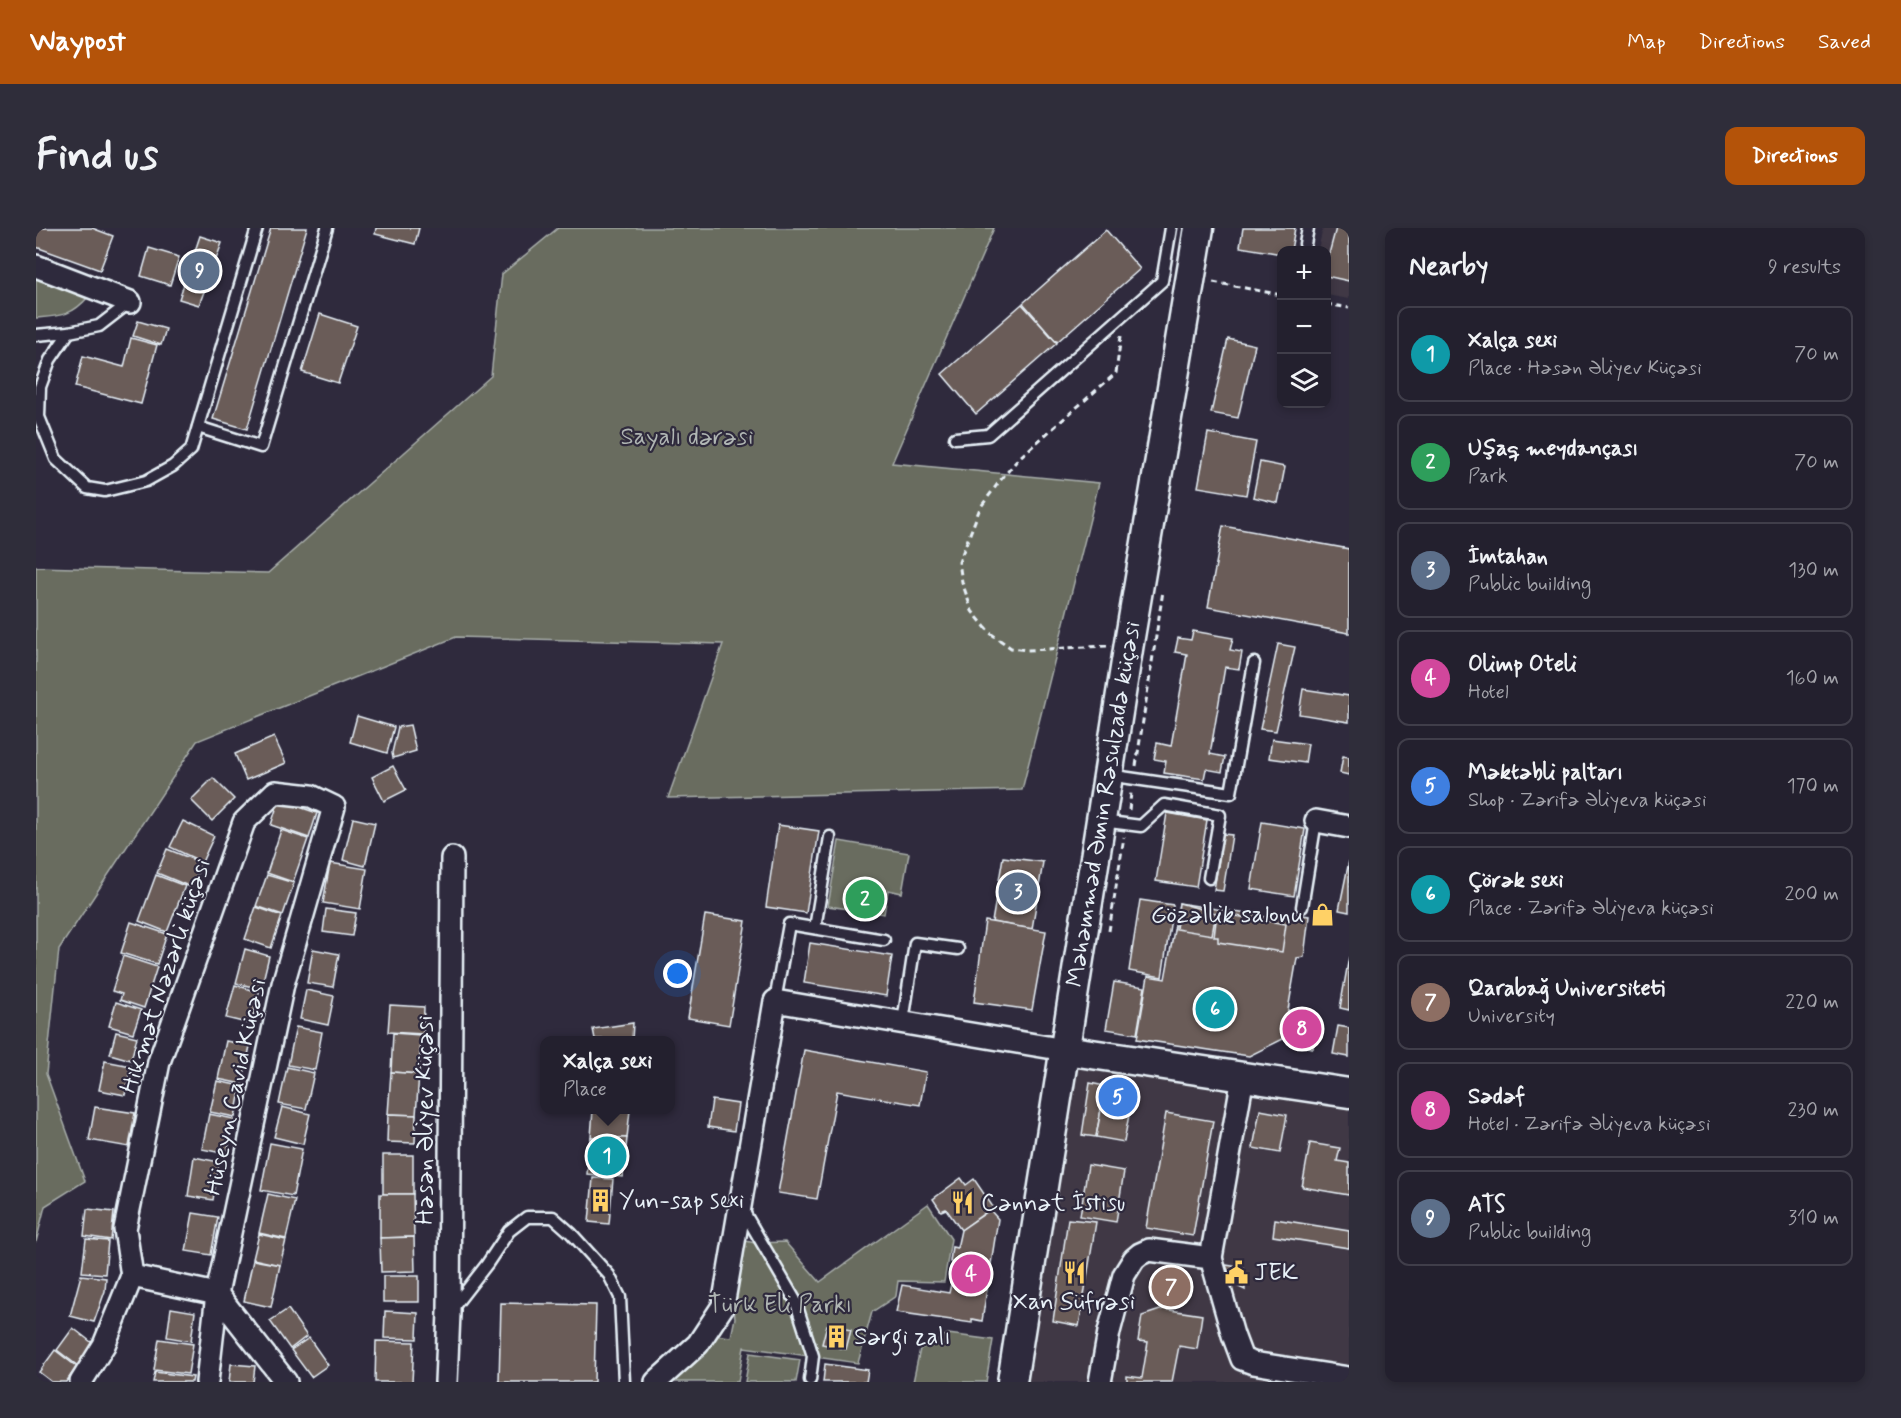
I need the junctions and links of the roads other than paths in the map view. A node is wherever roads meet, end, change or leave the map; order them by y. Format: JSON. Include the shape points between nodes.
{"nodes":[{"id":1,"x":257,"y":228,"type":"edge"},
{"id":2,"x":327,"y":228,"type":"edge"},
{"id":3,"x":1171,"y":228,"type":"edge"},
{"id":4,"x":1199,"y":228,"type":"edge"},
{"id":5,"x":1308,"y":228,"type":"edge"},
{"id":6,"x":1305,"y":244,"type":"dead end"},
{"id":7,"x":36,"y":266,"type":"edge"},
{"id":8,"x":130,"y":302,"type":"joint"},
{"id":9,"x":69,"y":332,"type":"junction"},
{"id":10,"x":36,"y":335,"type":"edge"},
{"id":11,"x":198,"y":427,"type":"junction"},
{"id":12,"x":956,"y":438,"type":"dead end"},
{"id":13,"x":1254,"y":663,"type":"dead end"},
{"id":14,"x":1121,"y":777,"type":"junction"},
{"id":15,"x":334,"y":807,"type":"joint"},
{"id":16,"x":1316,"y":821,"type":"joint"},
{"id":17,"x":1114,"y":822,"type":"junction"},
{"id":18,"x":1349,"y":827,"type":"edge"},
{"id":19,"x":830,"y":837,"type":"dead end"},
{"id":20,"x":452,"y":858,"type":"dead end"},
{"id":21,"x":1209,"y":878,"type":"dead end"},
{"id":22,"x":1302,"y":907,"type":"dead end"},
{"id":23,"x":815,"y":928,"type":"junction"},
{"id":24,"x":884,"y":940,"type":"dead end"},
{"id":25,"x":958,"y":950,"type":"dead end"},
{"id":26,"x":775,"y":1000,"type":"junction"},
{"id":27,"x":903,"y":1022,"type":"junction"},
{"id":28,"x":1065,"y":1050,"type":"junction"},
{"id":29,"x":1243,"y":1077,"type":"junction"},
{"id":30,"x":1349,"y":1094,"type":"edge"},
{"id":31,"x":740,"y":1204,"type":"junction"},
{"id":32,"x":1211,"y":1258,"type":"junction"},
{"id":33,"x":132,"y":1276,"type":"junction"},
{"id":34,"x":217,"y":1294,"type":"junction"},
{"id":35,"x":449,"y":1313,"type":"junction"},
{"id":36,"x":1324,"y":1378,"type":"edge"},
{"id":37,"x":1349,"y":1378,"type":"edge"},
{"id":38,"x":810,"y":1380,"type":"dead end"},
{"id":39,"x":81,"y":1382,"type":"edge"},
{"id":40,"x":207,"y":1382,"type":"edge"},
{"id":41,"x":286,"y":1382,"type":"edge"},
{"id":42,"x":446,"y":1382,"type":"edge"},
{"id":43,"x":624,"y":1382,"type":"edge"},
{"id":44,"x":656,"y":1382,"type":"edge"},
{"id":45,"x":1012,"y":1382,"type":"edge"},
{"id":46,"x":1100,"y":1382,"type":"edge"}],
"edges":[{"from":1,"to":11,"type":"lane"},
{"from":2,"to":11,"type":"lane","via":[[261,447]]},
{"from":3,"to":12,"type":"lane","via":[[1162,281],[988,435]]},
{"from":4,"to":14,"type":"main road","name":"Məhəmməd Əmin Rəsulzadə küçəsi","via":[[1129,643]]},
{"from":5,"to":6,"type":"lane"},
{"from":7,"to":8,"type":"street"},
{"from":8,"to":9,"type":"lane","via":[[99,326]]},
{"from":9,"to":10,"type":"lane"},
{"from":9,"to":11,"type":"lane","via":[[50,360],[40,387],[39,417],[56,459],[87,488],[105,491],[146,481],[173,466],[190,450]]},
{"from":13,"to":14,"type":"lane","via":[[1231,794]]},
{"from":14,"to":17,"type":"main road","name":"Məhəmməd Əmin Rəsulzadə küçəsi"},
{"from":15,"to":33,"type":"street","name":"Hikmət Nəzərli küçəsi","via":[[310,796],[275,792],[244,822],[159,1062],[125,1229]]},
{"from":15,"to":34,"type":"street","name":"Hüseyn Cavid Küçəsi","via":[[283,984]]},
{"from":16,"to":18,"type":"street"},
{"from":16,"to":22,"type":"lane"},
{"from":17,"to":21,"type":"lane","via":[[1141,826],[1164,805],[1220,815]]},
{"from":17,"to":28,"type":"main road","name":"Məhəmməd Əmin Rəsulzadə küçəsi"},
{"from":19,"to":23,"type":"lane"},
{"from":20,"to":35,"type":"street","name":"Həsən Əliyev Küçəsi"},
{"from":23,"to":24,"type":"lane"},
{"from":23,"to":26,"type":"lane","via":[[789,924]]},
{"from":25,"to":27,"type":"lane","via":[[915,943]]},
{"from":26,"to":27,"type":"street"},
{"from":26,"to":31,"type":"street"},
{"from":27,"to":28,"type":"street"},
{"from":28,"to":29,"type":"main road"},
{"from":28,"to":45,"type":"main road","name":"Məhəmməd Əmin Rəsulzadə küçəsi"},
{"from":29,"to":30,"type":"main road"},
{"from":29,"to":32,"type":"street"},
{"from":31,"to":38,"type":"lane","via":[[795,1300],[813,1356]]},
{"from":31,"to":44,"type":"street","via":[[723,1306],[698,1344]]},
{"from":32,"to":36,"type":"street","via":[[1242,1359]]},
{"from":32,"to":46,"type":"street","via":[[1149,1250],[1134,1259],[1124,1275]]},
{"from":33,"to":34,"type":"street"},
{"from":33,"to":39,"type":"street","via":[[104,1345]]},
{"from":34,"to":40,"type":"street","name":"Hüseyn Cavid Küçəsi"},
{"from":34,"to":41,"type":"street"},
{"from":35,"to":42,"type":"street","name":"Həsən Əliyev Küçəsi"},
{"from":35,"to":43,"type":"lane","via":[[509,1231],[527,1217],[553,1217],[609,1275],[620,1297]]},
{"from":36,"to":37,"type":"street"}]}
